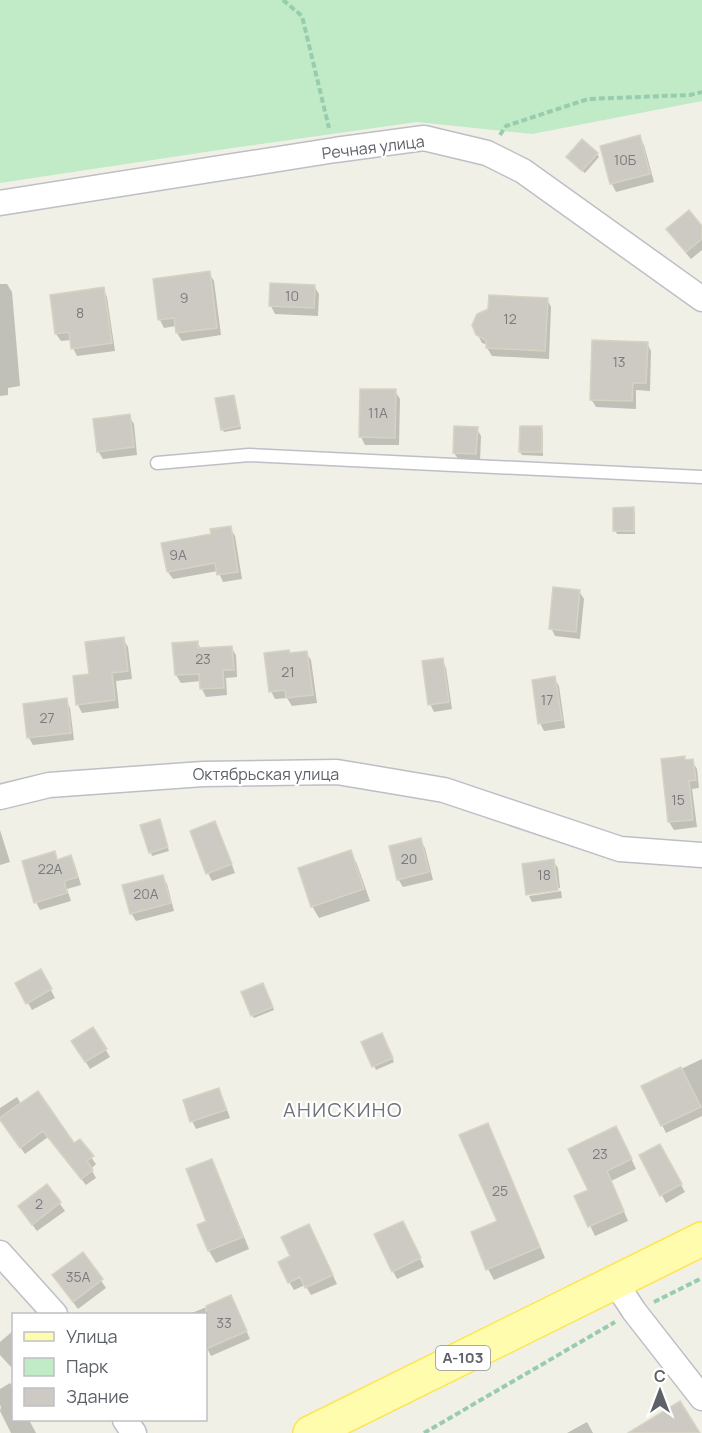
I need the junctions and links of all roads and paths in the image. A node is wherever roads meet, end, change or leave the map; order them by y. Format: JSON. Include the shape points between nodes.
{"nodes":[{"id":1,"x":283,"y":0,"type":"edge"},
{"id":2,"x":702,"y":92,"type":"edge"},
{"id":3,"x":335,"y":150,"type":"junction"},
{"id":4,"x":487,"y":153,"type":"junction"},
{"id":5,"x":0,"y":203,"type":"edge"},
{"id":6,"x":702,"y":299,"type":"edge"},
{"id":7,"x":157,"y":463,"type":"dead end"},
{"id":8,"x":702,"y":477,"type":"edge"},
{"id":9,"x":0,"y":797,"type":"edge"},
{"id":10,"x":702,"y":855,"type":"edge"},
{"id":11,"x":702,"y":1239,"type":"edge"},
{"id":12,"x":0,"y":1253,"type":"edge"},
{"id":13,"x":702,"y":1278,"type":"edge"},
{"id":14,"x":615,"y":1282,"type":"junction"},
{"id":15,"x":634,"y":1311,"type":"junction"},
{"id":16,"x":54,"y":1313,"type":"edge"},
{"id":17,"x":702,"y":1398,"type":"edge"},
{"id":18,"x":310,"y":1433,"type":"edge"},
{"id":19,"x":424,"y":1433,"type":"edge"}],
"edges":[{"from":1,"to":3,"type":"path","via":[[302,16]]},
{"from":2,"to":4,"type":"path","via":[[588,99],[506,126]]},
{"from":3,"to":4,"type":"street","name":"Речная улица","via":[[424,138]]},
{"from":3,"to":5,"type":"street","name":"Речная улица"},
{"from":4,"to":6,"type":"street","name":"Речная улица","via":[[523,171]]},
{"from":7,"to":8,"type":"lane","via":[[249,455]]},
{"from":9,"to":10,"type":"street","name":"Октябрьская улица","via":[[49,785],[203,774],[337,772],[444,790],[620,849]]},
{"from":11,"to":14,"type":"main road","number":"А-103"},
{"from":12,"to":16,"type":"street"},
{"from":13,"to":15,"type":"path"},
{"from":14,"to":15,"type":"street"},
{"from":14,"to":18,"type":"main road","number":"А-103"},
{"from":15,"to":17,"type":"street"},
{"from":15,"to":19,"type":"path"}]}
